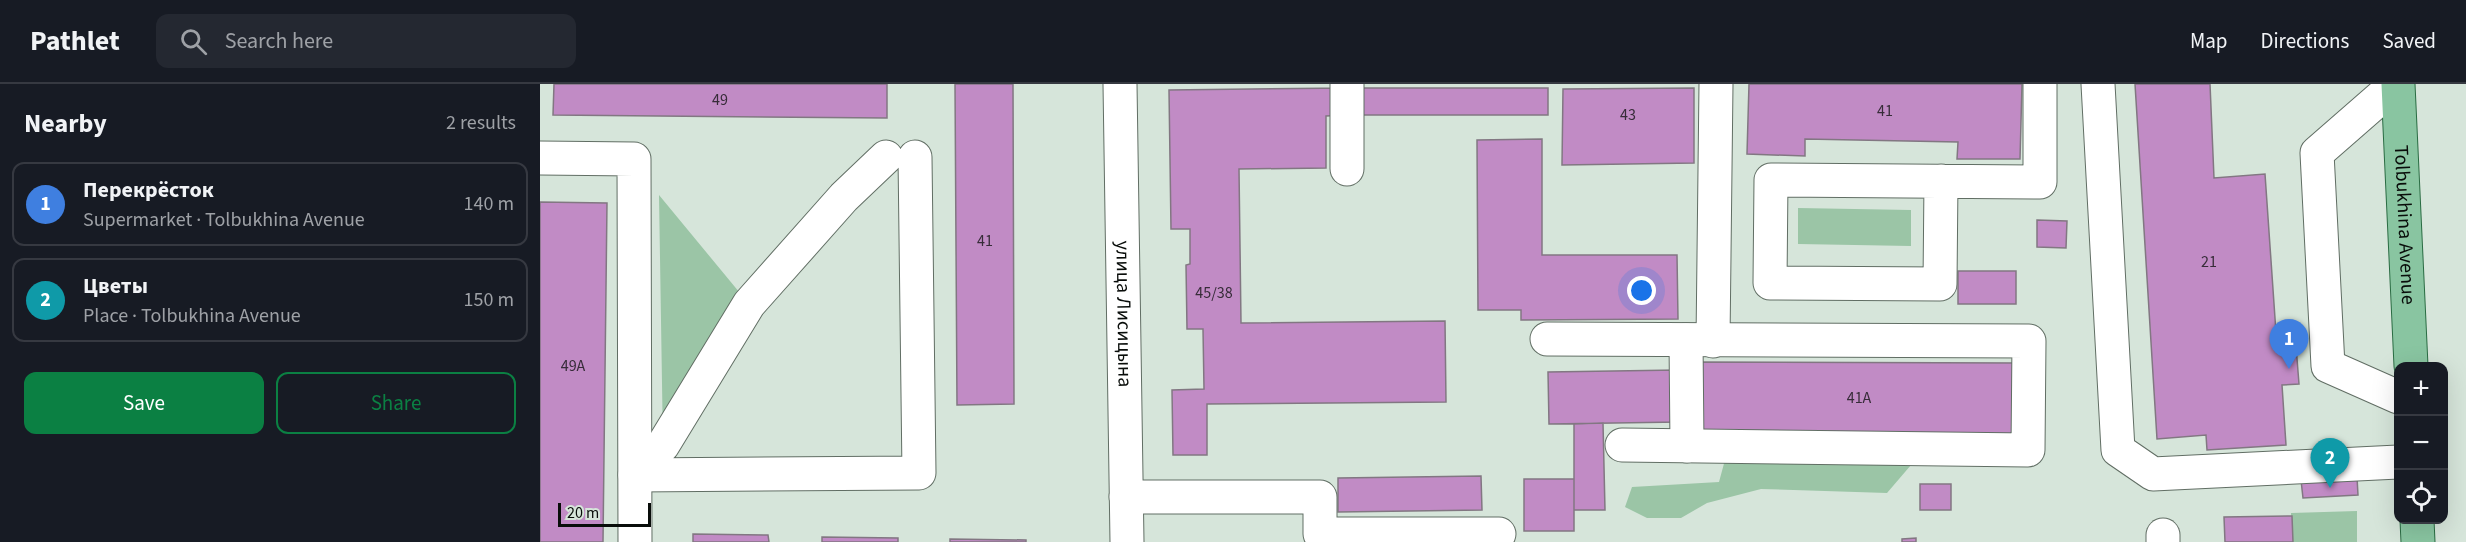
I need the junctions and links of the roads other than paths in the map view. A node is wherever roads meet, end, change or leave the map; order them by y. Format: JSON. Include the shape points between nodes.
{"nodes":[{"id":1,"x":1120,"y":84,"type":"edge"},
{"id":2,"x":1347,"y":84,"type":"edge"},
{"id":3,"x":1716,"y":84,"type":"edge"},
{"id":4,"x":2040,"y":84,"type":"edge"},
{"id":5,"x":2098,"y":84,"type":"edge"},
{"id":6,"x":2397,"y":84,"type":"edge"},
{"id":7,"x":540,"y":158,"type":"edge"},
{"id":8,"x":1347,"y":168,"type":"dead end"},
{"id":9,"x":1941,"y":181,"type":"junction"},
{"id":10,"x":1547,"y":339,"type":"dead end"},
{"id":11,"x":1700,"y":340,"type":"junction"},
{"id":12,"x":2410,"y":362,"type":"edge"},
{"id":13,"x":2394,"y":395,"type":"edge"},
{"id":14,"x":1622,"y":445,"type":"dead end"},
{"id":15,"x":1687,"y":446,"type":"junction"},
{"id":16,"x":2394,"y":462,"type":"edge"},
{"id":17,"x":635,"y":475,"type":"junction"},
{"id":18,"x":1126,"y":497,"type":"junction"},
{"id":19,"x":2417,"y":524,"type":"edge"},
{"id":20,"x":1498,"y":534,"type":"dead end"},
{"id":21,"x":635,"y":542,"type":"edge"},
{"id":22,"x":1127,"y":542,"type":"edge"},
{"id":23,"x":2418,"y":542,"type":"edge"}],
"edges":[{"from":1,"to":18,"type":"street","name":"улица Лисицына"},
{"from":2,"to":8,"type":"street"},
{"from":3,"to":11,"type":"street"},
{"from":4,"to":9,"type":"street","via":[[2040,182]]},
{"from":5,"to":16,"type":"street","via":[[2118,450],[2153,474]]},
{"from":6,"to":12,"type":"main road","name":"Tolbukhina Avenue"},
{"from":6,"to":13,"type":"street","via":[[2317,153],[2328,366]]},
{"from":7,"to":17,"type":"street","via":[[634,159]]},
{"from":9,"to":9,"type":"street","via":[[1771,180],[1770,283],[1940,284]]},
{"from":10,"to":11,"type":"street"},
{"from":11,"to":15,"type":"street"},
{"from":11,"to":15,"type":"street","via":[[2029,341],[2028,450]]},
{"from":14,"to":15,"type":"street"},
{"from":17,"to":17,"type":"street","via":[[919,473],[900,157],[844,197],[749,304],[663,445]]},
{"from":17,"to":21,"type":"street"},
{"from":18,"to":20,"type":"street","via":[[1320,497],[1320,534]]},
{"from":18,"to":22,"type":"street","name":"улица Лисицына"},
{"from":19,"to":23,"type":"main road"}]}
